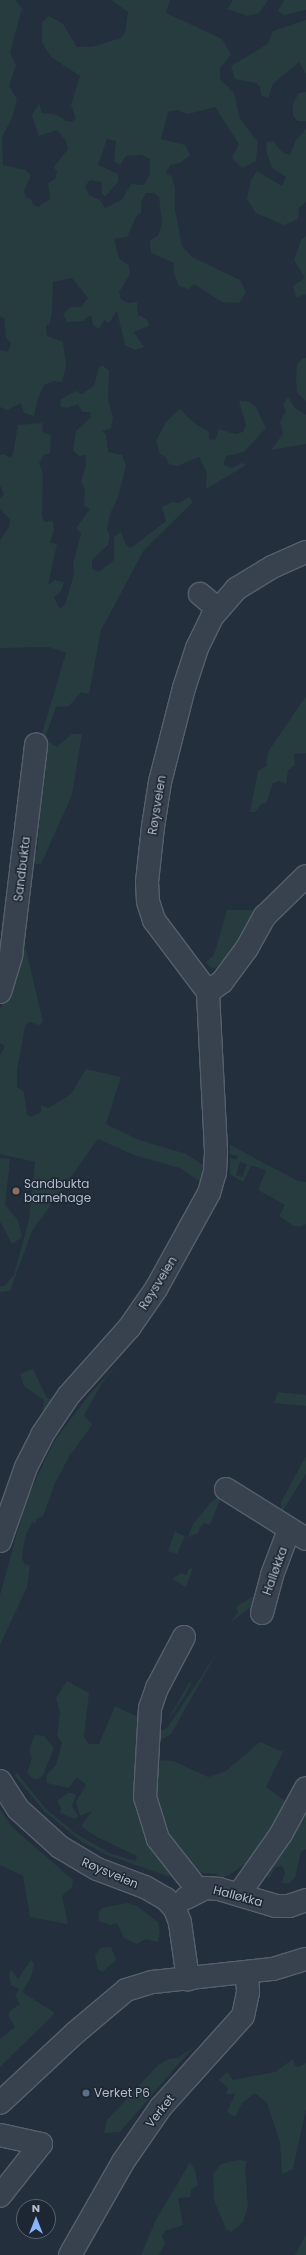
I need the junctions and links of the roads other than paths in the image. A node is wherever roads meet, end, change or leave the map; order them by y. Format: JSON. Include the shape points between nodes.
{"nodes":[{"id":1,"x":306,"y":552,"type":"edge"},
{"id":2,"x":200,"y":594,"type":"dead end"},
{"id":3,"x":218,"y":609,"type":"junction"},
{"id":4,"x":36,"y":744,"type":"dead end"},
{"id":5,"x":306,"y":876,"type":"edge"},
{"id":6,"x":0,"y":992,"type":"edge"},
{"id":7,"x":208,"y":992,"type":"junction"},
{"id":8,"x":226,"y":1489,"type":"dead end"},
{"id":9,"x":298,"y":1534,"type":"edge"},
{"id":10,"x":0,"y":1541,"type":"edge"},
{"id":11,"x":262,"y":1613,"type":"dead end"},
{"id":12,"x":184,"y":1637,"type":"dead end"},
{"id":13,"x":0,"y":1781,"type":"edge"},
{"id":14,"x":306,"y":1788,"type":"edge"},
{"id":15,"x":198,"y":1890,"type":"junction"},
{"id":16,"x":239,"y":1894,"type":"junction"},
{"id":17,"x":306,"y":1900,"type":"edge"},
{"id":18,"x":175,"y":1909,"type":"junction"},
{"id":19,"x":306,"y":1959,"type":"edge"},
{"id":20,"x":247,"y":1973,"type":"junction"},
{"id":21,"x":188,"y":1979,"type":"junction"},
{"id":22,"x":0,"y":2103,"type":"edge"},
{"id":23,"x":0,"y":2135,"type":"edge"},
{"id":24,"x":0,"y":2196,"type":"edge"},
{"id":25,"x":70,"y":2255,"type":"edge"}],
"edges":[{"from":1,"to":3,"type":"street","name":"Røysveien","via":[[272,567],[236,589]]},
{"from":2,"to":3,"type":"street"},
{"from":3,"to":7,"type":"street","name":"Røysveien","via":[[197,648],[171,734],[160,782],[147,882],[148,901],[154,920]]},
{"from":4,"to":6,"type":"street","name":"Sandbukta","via":[[11,955]]},
{"from":5,"to":7,"type":"street","via":[[265,916],[247,948],[222,982]]},
{"from":7,"to":10,"type":"street","name":"Røysveien","via":[[216,1151],[216,1172],[209,1193],[156,1289],[129,1328],[69,1395],[42,1435],[26,1467]]},
{"from":8,"to":9,"type":"street","name":"Halløkka"},
{"from":9,"to":11,"type":"street","name":"Halløkka","via":[[272,1576]]},
{"from":12,"to":15,"type":"street","via":[[157,1688],[150,1708],[145,1797],[158,1839]]},
{"from":13,"to":18,"type":"street","name":"Røysveien","via":[[18,1809],[60,1847],[97,1869],[157,1893]]},
{"from":14,"to":16,"type":"street","via":[[281,1834]]},
{"from":15,"to":16,"type":"street","name":"Halløkka","via":[[220,1889]]},
{"from":15,"to":18,"type":"street","name":"Halløkka"},
{"from":16,"to":17,"type":"street","name":"Halløkka","via":[[276,1906],[289,1906]]},
{"from":18,"to":21,"type":"street","via":[[180,1923]]},
{"from":19,"to":20,"type":"street","via":[[273,1969]]},
{"from":20,"to":21,"type":"street"},
{"from":20,"to":25,"type":"street","name":"Verket","via":[[248,1992],[243,2016],[161,2107],[123,2162]]},
{"from":21,"to":22,"type":"street","via":[[138,1985],[126,1990],[75,2033]]},
{"from":23,"to":24,"type":"street","via":[[41,2144]]}]}
